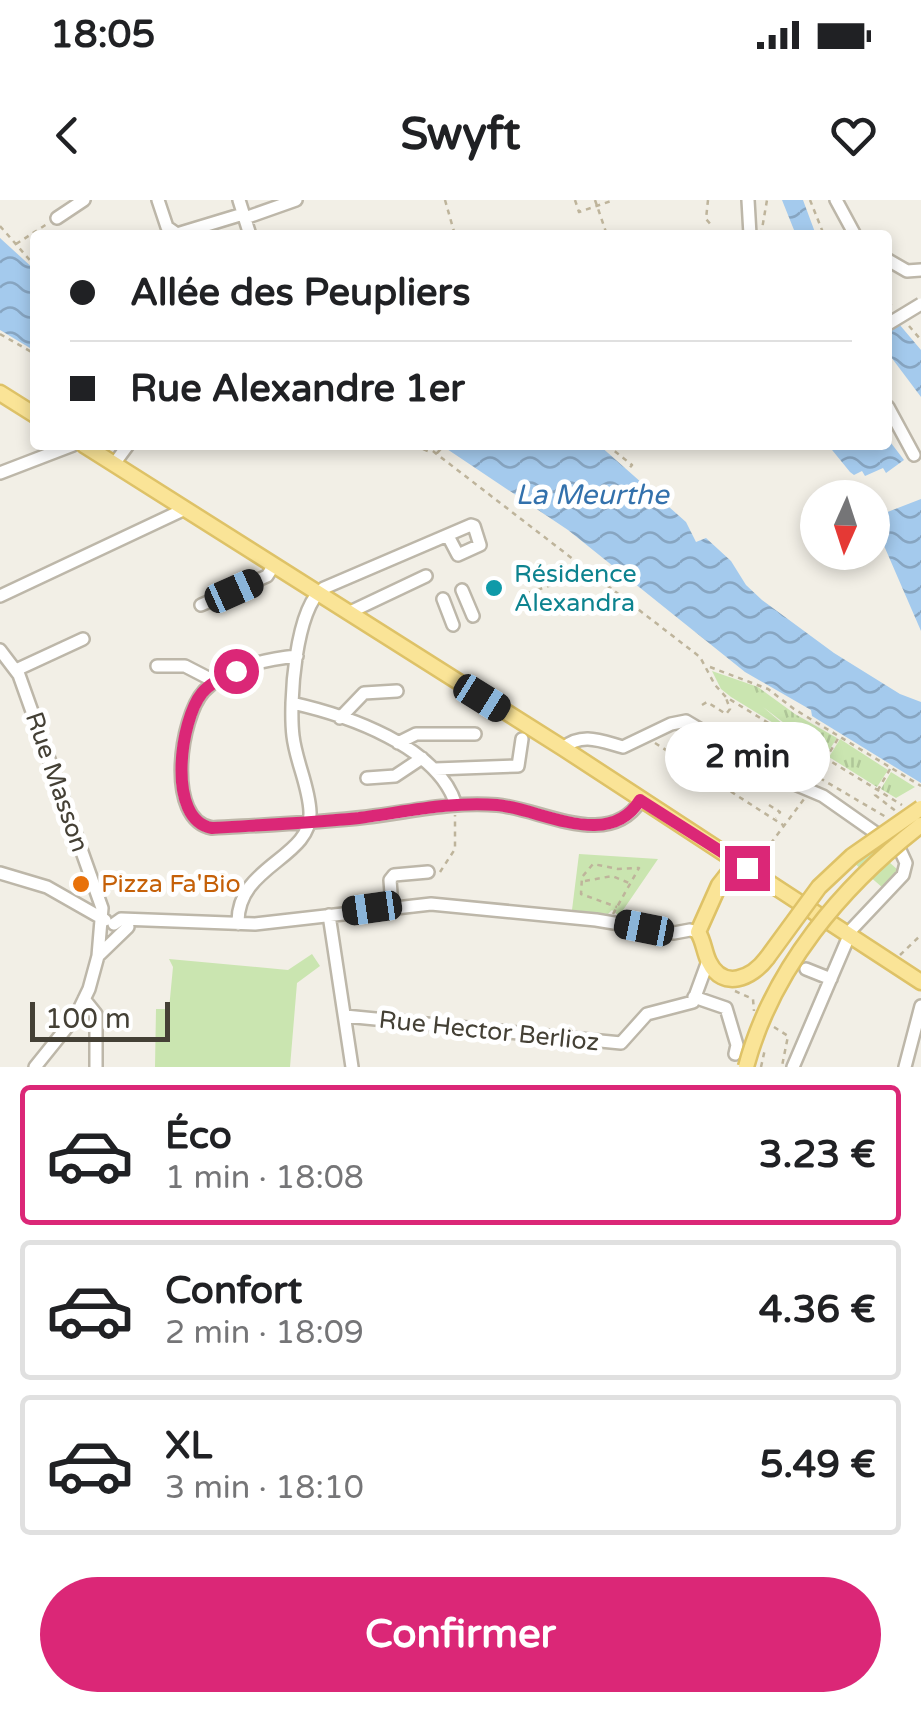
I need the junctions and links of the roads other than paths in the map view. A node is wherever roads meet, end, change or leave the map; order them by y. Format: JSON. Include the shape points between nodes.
{"nodes":[{"id":1,"x":84,"y":200,"type":"edge"},
{"id":2,"x":158,"y":200,"type":"edge"},
{"id":3,"x":238,"y":200,"type":"edge"},
{"id":4,"x":296,"y":200,"type":"edge"},
{"id":5,"x":748,"y":200,"type":"edge"},
{"id":6,"x":836,"y":200,"type":"edge"},
{"id":7,"x":244,"y":216,"type":"junction"},
{"id":8,"x":57,"y":218,"type":"road end"},
{"id":9,"x":171,"y":230,"type":"edge"},
{"id":10,"x":196,"y":230,"type":"edge"},
{"id":11,"x":248,"y":230,"type":"edge"},
{"id":12,"x":750,"y":230,"type":"edge"},
{"id":13,"x":853,"y":230,"type":"edge"},
{"id":14,"x":892,"y":262,"type":"edge"},
{"id":15,"x":921,"y":270,"type":"edge"},
{"id":16,"x":921,"y":304,"type":"edge"},
{"id":17,"x":892,"y":322,"type":"edge"},
{"id":18,"x":0,"y":393,"type":"edge"},
{"id":19,"x":30,"y":412,"type":"edge"},
{"id":20,"x":892,"y":414,"type":"edge"},
{"id":21,"x":60,"y":450,"type":"edge"},
{"id":22,"x":92,"y":450,"type":"edge"},
{"id":23,"x":124,"y":450,"type":"edge"},
{"id":24,"x":914,"y":455,"type":"dead end"},
{"id":25,"x":114,"y":464,"type":"junction"},
{"id":26,"x":0,"y":473,"type":"edge"},
{"id":27,"x":185,"y":509,"type":"junction"},
{"id":28,"x":448,"y":536,"type":"dead end"},
{"id":29,"x":274,"y":565,"type":"junction"},
{"id":30,"x":426,"y":576,"type":"dead end"},
{"id":31,"x":462,"y":590,"type":"dead end"},
{"id":32,"x":316,"y":592,"type":"junction"},
{"id":33,"x":0,"y":596,"type":"edge"},
{"id":34,"x":443,"y":599,"type":"dead end"},
{"id":35,"x":202,"y":605,"type":"dead end"},
{"id":36,"x":348,"y":613,"type":"junction"},
{"id":37,"x":473,"y":616,"type":"dead end"},
{"id":38,"x":454,"y":625,"type":"dead end"},
{"id":39,"x":83,"y":639,"type":"dead end"},
{"id":40,"x":0,"y":651,"type":"edge"},
{"id":41,"x":297,"y":656,"type":"junction"},
{"id":42,"x":156,"y":666,"type":"dead end"},
{"id":43,"x":16,"y":670,"type":"junction"},
{"id":44,"x":216,"y":682,"type":"junction"},
{"id":45,"x":398,"y":691,"type":"dead end"},
{"id":46,"x":292,"y":703,"type":"junction"},
{"id":47,"x":340,"y":718,"type":"junction"},
{"id":48,"x":475,"y":734,"type":"dead end"},
{"id":49,"x":522,"y":738,"type":"dead end"},
{"id":50,"x":398,"y":743,"type":"junction"},
{"id":51,"x":567,"y":752,"type":"junction"},
{"id":52,"x":422,"y":758,"type":"junction"},
{"id":53,"x":435,"y":769,"type":"junction"},
{"id":54,"x":367,"y":778,"type":"dead end"},
{"id":55,"x":640,"y":800,"type":"junction"},
{"id":56,"x":456,"y":805,"type":"junction"},
{"id":57,"x":914,"y":808,"type":"edge"},
{"id":58,"x":310,"y":822,"type":"junction"},
{"id":59,"x":921,"y":825,"type":"edge"},
{"id":60,"x":713,"y":846,"type":"junction"},
{"id":61,"x":737,"y":862,"type":"junction"},
{"id":62,"x":428,"y":872,"type":"road end"},
{"id":63,"x":0,"y":873,"type":"edge"},
{"id":64,"x":724,"y":878,"type":"junction"},
{"id":65,"x":392,"y":906,"type":"junction"},
{"id":66,"x":329,"y":915,"type":"junction"},
{"id":67,"x":115,"y":923,"type":"junction"},
{"id":68,"x":238,"y":924,"type":"junction"},
{"id":69,"x":698,"y":932,"type":"junction"},
{"id":70,"x":849,"y":935,"type":"junction"},
{"id":71,"x":98,"y":956,"type":"junction"},
{"id":72,"x":708,"y":961,"type":"junction"},
{"id":73,"x":806,"y":969,"type":"dead end"},
{"id":74,"x":831,"y":979,"type":"junction"},
{"id":75,"x":916,"y":979,"type":"edge"},
{"id":76,"x":694,"y":997,"type":"junction"},
{"id":77,"x":81,"y":1002,"type":"junction"},
{"id":78,"x":921,"y":1006,"type":"edge"},
{"id":79,"x":345,"y":1016,"type":"junction"},
{"id":80,"x":736,"y":1054,"type":"dead end"},
{"id":81,"x":35,"y":1067,"type":"edge"},
{"id":82,"x":96,"y":1067,"type":"edge"},
{"id":83,"x":352,"y":1067,"type":"edge"},
{"id":84,"x":746,"y":1067,"type":"edge"},
{"id":85,"x":793,"y":1067,"type":"edge"},
{"id":86,"x":905,"y":1067,"type":"edge"}],
"edges":[{"from":1,"to":8,"type":"street"},
{"from":2,"to":9,"type":"street"},
{"from":3,"to":7,"type":"street"},
{"from":4,"to":7,"type":"street"},
{"from":5,"to":12,"type":"street"},
{"from":6,"to":13,"type":"street"},
{"from":7,"to":10,"type":"street"},
{"from":7,"to":11,"type":"street"},
{"from":14,"to":15,"type":"street"},
{"from":16,"to":17,"type":"street","bridge":true},
{"from":18,"to":19,"type":"main road"},
{"from":20,"to":24,"type":"street"},
{"from":21,"to":26,"type":"street"},
{"from":22,"to":25,"type":"main road"},
{"from":23,"to":25,"type":"street"},
{"from":25,"to":27,"type":"main road"},
{"from":27,"to":29,"type":"main road"},
{"from":27,"to":33,"type":"street"},
{"from":28,"to":32,"type":"street"},
{"from":29,"to":32,"type":"main road"},
{"from":29,"to":35,"type":"street","via":[[266,576]]},
{"from":30,"to":36,"type":"street"},
{"from":31,"to":37,"type":"street"},
{"from":32,"to":36,"type":"main road"},
{"from":32,"to":41,"type":"street"},
{"from":34,"to":38,"type":"street"},
{"from":36,"to":51,"type":"main road"},
{"from":39,"to":43,"type":"street"},
{"from":40,"to":43,"type":"street","name":"Rue Masson"},
{"from":41,"to":44,"type":"street","via":[[246,666]]},
{"from":41,"to":46,"type":"street"},
{"from":42,"to":44,"type":"street","via":[[185,666]]},
{"from":43,"to":67,"type":"street","name":"Rue Masson","via":[[98,897]]},
{"from":44,"to":58,"type":"street","via":[[196,703],[185,744],[182,794],[192,818],[212,828]]},
{"from":45,"to":47,"type":"street","via":[[364,693]]},
{"from":46,"to":47,"type":"street"},
{"from":46,"to":58,"type":"street"},
{"from":47,"to":50,"type":"street"},
{"from":48,"to":50,"type":"street","via":[[416,734]]},
{"from":49,"to":53,"type":"street","via":[[518,766]]},
{"from":50,"to":52,"type":"street"},
{"from":51,"to":55,"type":"main road"},
{"from":51,"to":70,"type":"street","via":[[567,743],[594,738],[623,747],[679,721],[692,723],[823,796],[905,859],[903,875]]},
{"from":52,"to":53,"type":"street"},
{"from":52,"to":54,"type":"street","via":[[394,776]]},
{"from":53,"to":56,"type":"street"},
{"from":55,"to":56,"type":"street","via":[[623,819],[586,825],[520,808]]},
{"from":55,"to":60,"type":"main road"},
{"from":56,"to":58,"type":"street"},
{"from":57,"to":72,"type":"main road","bridge":true,"via":[[829,877],[755,972],[736,980],[718,975]]},
{"from":58,"to":68,"type":"street","via":[[301,839],[246,889]]},
{"from":59,"to":84,"type":"main road","bridge":true,"via":[[817,928],[776,990]]},
{"from":60,"to":61,"type":"main road"},
{"from":60,"to":64,"type":"main road"},
{"from":61,"to":64,"type":"main road"},
{"from":61,"to":70,"type":"main road"},
{"from":62,"to":65,"type":"street","via":[[394,874]]},
{"from":63,"to":67,"type":"street","via":[[47,887]]},
{"from":64,"to":69,"type":"main road"},
{"from":65,"to":66,"type":"street"},
{"from":65,"to":69,"type":"street","via":[[446,904]]},
{"from":66,"to":68,"type":"street"},
{"from":66,"to":79,"type":"street"},
{"from":67,"to":68,"type":"street"},
{"from":67,"to":71,"type":"street","name":"Rue Masson"},
{"from":67,"to":71,"type":"street"},
{"from":69,"to":72,"type":"main road"},
{"from":70,"to":74,"type":"street"},
{"from":70,"to":75,"type":"main road"},
{"from":71,"to":77,"type":"street","name":"Rue Masson"},
{"from":72,"to":76,"type":"street"},
{"from":73,"to":74,"type":"street"},
{"from":74,"to":85,"type":"street"},
{"from":76,"to":79,"type":"street","name":"Rue Hector Berlioz","via":[[689,1005],[647,1014],[616,1044]]},
{"from":76,"to":80,"type":"street","via":[[726,1008]]},
{"from":77,"to":81,"type":"street","name":"Rue Masson"},
{"from":77,"to":82,"type":"street","via":[[96,1014]]},
{"from":78,"to":86,"type":"street"},
{"from":79,"to":83,"type":"street"}]}
